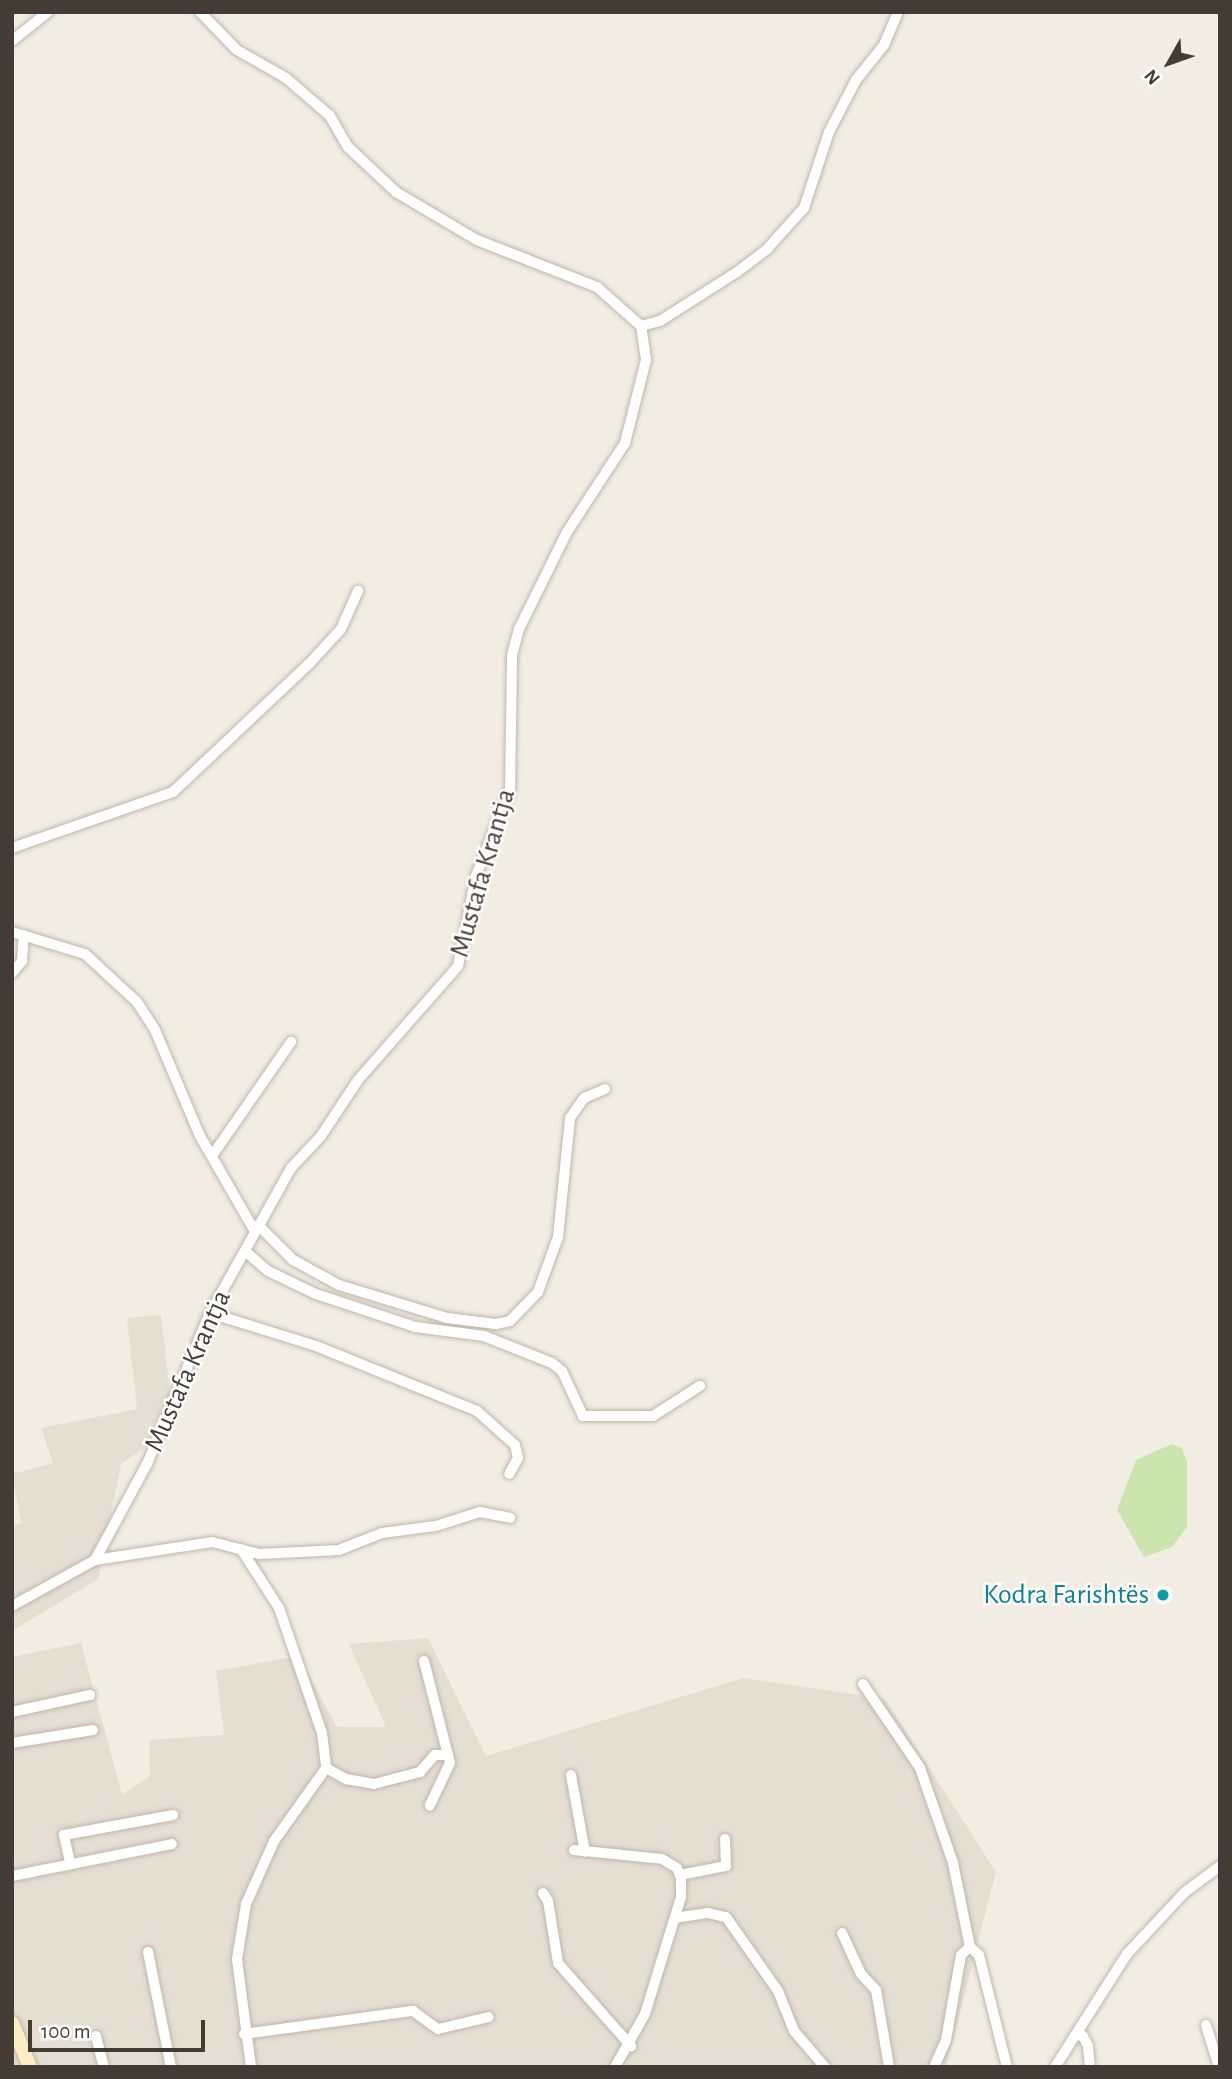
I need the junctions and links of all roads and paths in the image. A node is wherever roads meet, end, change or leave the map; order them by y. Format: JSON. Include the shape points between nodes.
{"nodes":[{"id":1,"x":48,"y":12,"type":"edge"},
{"id":2,"x":200,"y":12,"type":"edge"},
{"id":3,"x":898,"y":12,"type":"edge"},
{"id":4,"x":12,"y":41,"type":"edge"},
{"id":5,"x":641,"y":326,"type":"junction"},
{"id":6,"x":358,"y":591,"type":"dead end"},
{"id":7,"x":12,"y":848,"type":"edge"},
{"id":8,"x":12,"y":932,"type":"edge"},
{"id":9,"x":24,"y":935,"type":"junction"},
{"id":10,"x":12,"y":973,"type":"edge"},
{"id":11,"x":291,"y":1042,"type":"dead end"},
{"id":12,"x":605,"y":1089,"type":"dead end"},
{"id":13,"x":212,"y":1156,"type":"junction"},
{"id":14,"x":256,"y":1228,"type":"junction"},
{"id":15,"x":245,"y":1251,"type":"junction"},
{"id":16,"x":211,"y":1314,"type":"junction"},
{"id":17,"x":700,"y":1386,"type":"dead end"},
{"id":18,"x":509,"y":1474,"type":"dead end"},
{"id":19,"x":510,"y":1518,"type":"dead end"},
{"id":20,"x":241,"y":1549,"type":"junction"},
{"id":21,"x":95,"y":1560,"type":"junction"},
{"id":22,"x":12,"y":1606,"type":"edge"},
{"id":23,"x":424,"y":1661,"type":"dead end"},
{"id":24,"x":863,"y":1684,"type":"dead end"},
{"id":25,"x":90,"y":1695,"type":"dead end"},
{"id":26,"x":12,"y":1712,"type":"edge"},
{"id":27,"x":93,"y":1730,"type":"dead end"},
{"id":28,"x":12,"y":1743,"type":"edge"},
{"id":29,"x":448,"y":1755,"type":"junction"},
{"id":30,"x":326,"y":1768,"type":"junction"},
{"id":31,"x":571,"y":1775,"type":"dead end"},
{"id":32,"x":430,"y":1805,"type":"dead end"},
{"id":33,"x":173,"y":1815,"type":"dead end"},
{"id":34,"x":725,"y":1839,"type":"dead end"},
{"id":35,"x":172,"y":1844,"type":"dead end"},
{"id":36,"x":70,"y":1862,"type":"junction"},
{"id":37,"x":1220,"y":1866,"type":"edge"},
{"id":38,"x":680,"y":1875,"type":"junction"},
{"id":39,"x":12,"y":1876,"type":"edge"},
{"id":40,"x":543,"y":1893,"type":"dead end"},
{"id":41,"x":675,"y":1918,"type":"junction"},
{"id":42,"x":842,"y":1933,"type":"dead end"},
{"id":43,"x":970,"y":1947,"type":"junction"},
{"id":44,"x":148,"y":1952,"type":"dead end"},
{"id":45,"x":489,"y":2017,"type":"dead end"},
{"id":46,"x":12,"y":2023,"type":"edge"},
{"id":47,"x":1206,"y":2025,"type":"dead end"},
{"id":48,"x":244,"y":2034,"type":"junction"},
{"id":49,"x":1077,"y":2035,"type":"junction"},
{"id":50,"x":96,"y":2036,"type":"dead end"},
{"id":51,"x":631,"y":2046,"type":"junction"},
{"id":52,"x":30,"y":2067,"type":"edge"},
{"id":53,"x":104,"y":2067,"type":"edge"},
{"id":54,"x":171,"y":2067,"type":"edge"},
{"id":55,"x":251,"y":2067,"type":"edge"},
{"id":56,"x":615,"y":2067,"type":"edge"},
{"id":57,"x":825,"y":2067,"type":"edge"},
{"id":58,"x":889,"y":2067,"type":"edge"},
{"id":59,"x":934,"y":2067,"type":"edge"},
{"id":60,"x":1007,"y":2067,"type":"edge"},
{"id":61,"x":1055,"y":2067,"type":"edge"},
{"id":62,"x":1090,"y":2067,"type":"edge"},
{"id":63,"x":1219,"y":2067,"type":"edge"}],
"edges":[{"from":1,"to":4,"type":"street"},
{"from":2,"to":5,"type":"street","via":[[243,55],[286,78],[320,107],[348,147],[396,192],[477,240],[597,287]]},
{"from":3,"to":5,"type":"street","via":[[884,46],[856,80],[829,132],[804,208],[767,249],[737,272],[660,321]]},
{"from":5,"to":14,"type":"street","name":"Mustafa Krantja","via":[[646,359],[625,443],[567,532],[519,629],[512,655],[510,789],[476,876],[458,966],[358,1080],[321,1136],[291,1168]]},
{"from":6,"to":7,"type":"street","via":[[341,629],[309,664],[173,792]]},
{"from":8,"to":9,"type":"street"},
{"from":9,"to":10,"type":"street","via":[[22,961]]},
{"from":9,"to":13,"type":"street","via":[[85,954],[137,1002]]},
{"from":11,"to":13,"type":"street"},
{"from":12,"to":14,"type":"street","via":[[584,1098],[570,1118],[558,1237],[538,1292],[510,1321],[496,1324],[447,1318],[339,1285],[293,1260]]},
{"from":13,"to":14,"type":"street"},
{"from":14,"to":15,"type":"street","name":"Mustafa Krantja"},
{"from":15,"to":16,"type":"street","name":"Mustafa Krantja"},
{"from":15,"to":17,"type":"street","via":[[268,1271],[316,1294],[426,1330],[484,1336],[552,1363],[562,1371],[583,1416],[653,1416]]},
{"from":16,"to":18,"type":"street","via":[[316,1346],[477,1410],[515,1445],[518,1458]]},
{"from":16,"to":21,"type":"street","name":"Mustafa Krantja","via":[[147,1464]]},
{"from":19,"to":20,"type":"street","via":[[480,1512],[436,1526],[382,1533],[339,1550],[258,1554]]},
{"from":20,"to":21,"type":"street","via":[[212,1542]]},
{"from":20,"to":30,"type":"street","via":[[279,1608],[322,1734]]},
{"from":21,"to":22,"type":"street"},
{"from":23,"to":29,"type":"street"},
{"from":24,"to":43,"type":"street","via":[[920,1768],[953,1863]]},
{"from":25,"to":26,"type":"street"},
{"from":27,"to":28,"type":"street"},
{"from":29,"to":30,"type":"street","via":[[435,1755],[420,1772],[374,1784],[346,1779]]},
{"from":29,"to":32,"type":"street","via":[[450,1763]]},
{"from":30,"to":48,"type":"street","via":[[274,1841],[246,1904],[237,1959]]},
{"from":31,"to":38,"type":"street","via":[[579,1851],[662,1859]]},
{"from":33,"to":36,"type":"street","via":[[64,1835]]},
{"from":34,"to":38,"type":"street","via":[[726,1866]]},
{"from":35,"to":36,"type":"street"},
{"from":36,"to":39,"type":"street"},
{"from":37,"to":49,"type":"street","via":[[1185,1892],[1127,1954]]},
{"from":38,"to":41,"type":"street"},
{"from":40,"to":51,"type":"street","via":[[558,1963]]},
{"from":41,"to":51,"type":"street"},
{"from":41,"to":57,"type":"street","via":[[708,1913],[726,1917],[778,1991],[794,2031]]},
{"from":42,"to":58,"type":"street","via":[[861,1974],[876,1990]]},
{"from":43,"to":59,"type":"street","via":[[961,1955],[946,2040]]},
{"from":43,"to":60,"type":"street","via":[[979,1955]]},
{"from":44,"to":54,"type":"street"},
{"from":45,"to":48,"type":"street","via":[[438,2029],[413,2011]]},
{"from":46,"to":52,"type":"street"},
{"from":47,"to":63,"type":"street"},
{"from":48,"to":55,"type":"street"},
{"from":49,"to":61,"type":"street","via":[[1069,2038]]},
{"from":49,"to":62,"type":"street","via":[[1083,2036],[1088,2046]]},
{"from":50,"to":53,"type":"street"},
{"from":51,"to":56,"type":"street"}]}
